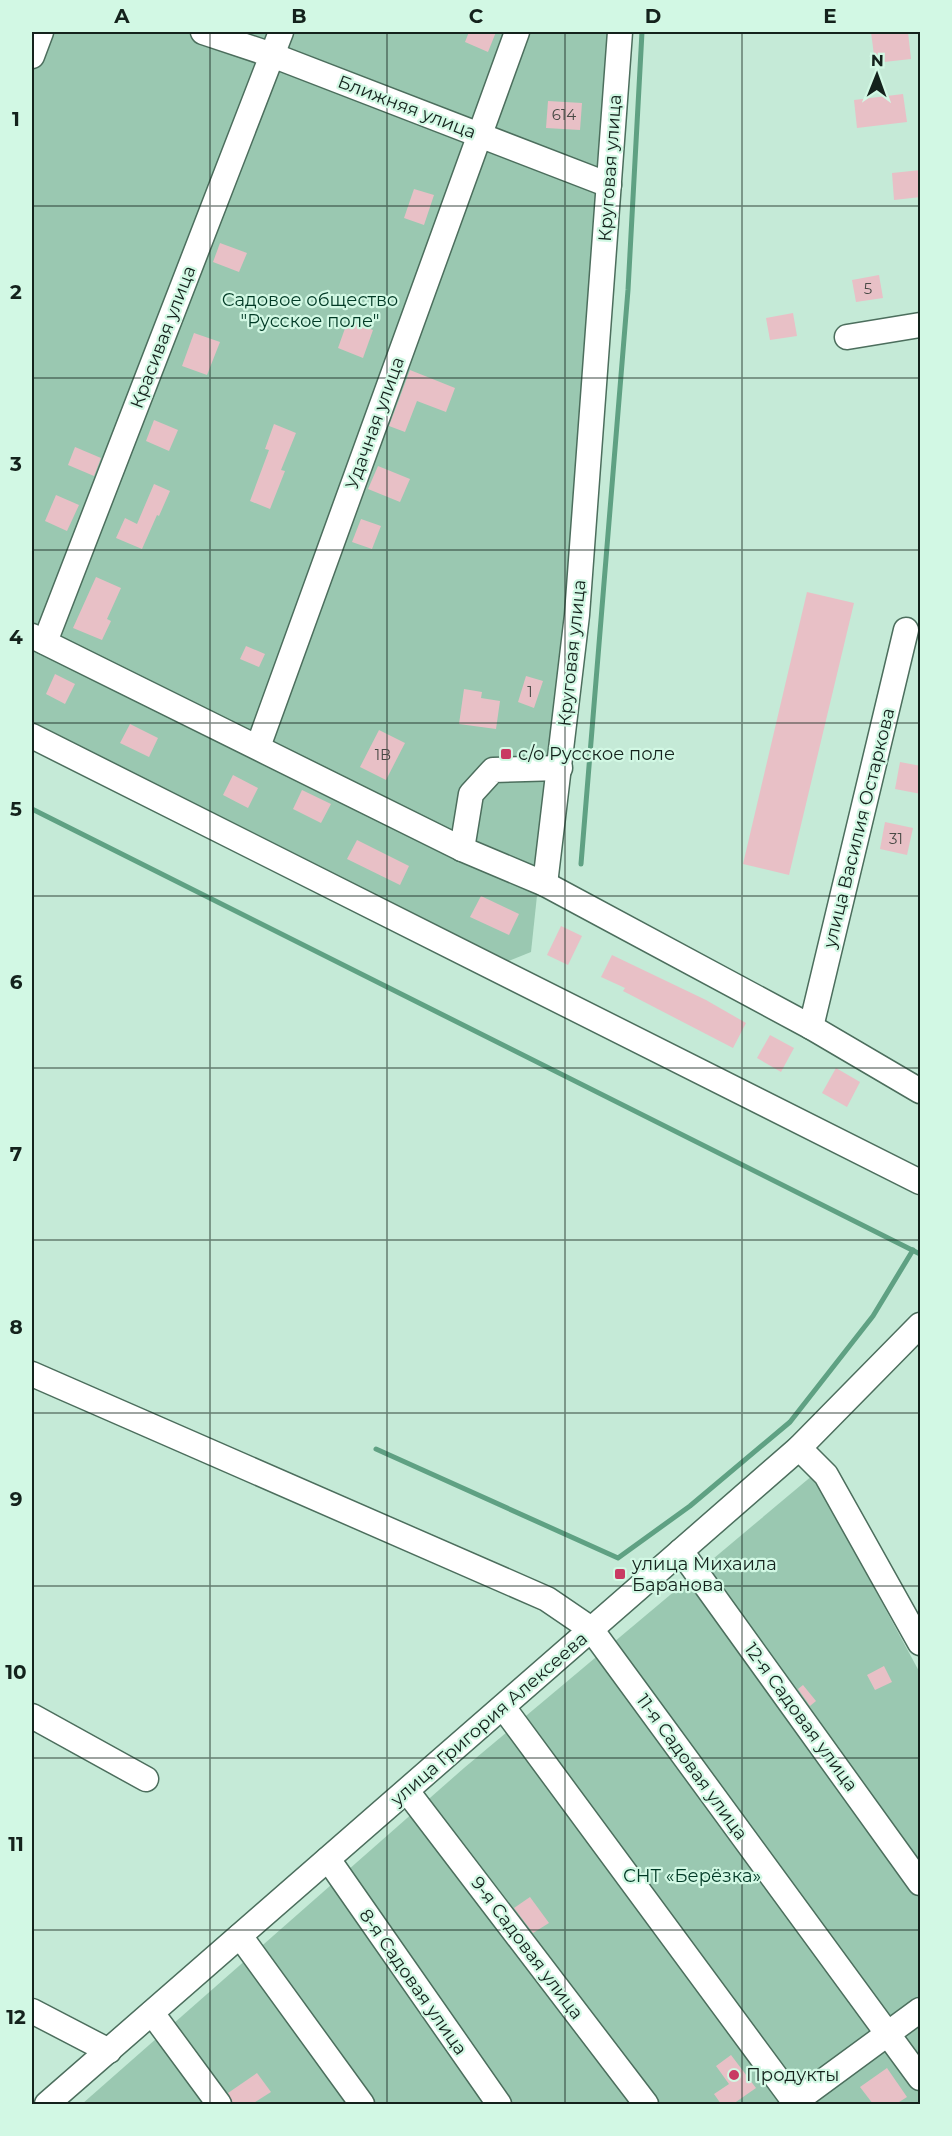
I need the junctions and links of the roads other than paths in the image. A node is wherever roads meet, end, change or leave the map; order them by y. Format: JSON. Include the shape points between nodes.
{"nodes":[{"id":1,"x":40,"y":32,"type":"edge"},
{"id":2,"x":203,"y":32,"type":"edge"},
{"id":3,"x":281,"y":32,"type":"edge"},
{"id":4,"x":517,"y":32,"type":"edge"},
{"id":5,"x":620,"y":32,"type":"edge"},
{"id":6,"x":32,"y":56,"type":"edge"},
{"id":7,"x":272,"y":56,"type":"junction"},
{"id":8,"x":478,"y":134,"type":"junction"},
{"id":9,"x":609,"y":185,"type":"junction"},
{"id":10,"x":921,"y":325,"type":"edge"},
{"id":11,"x":848,"y":337,"type":"dead end"},
{"id":12,"x":906,"y":630,"type":"dead end"},
{"id":13,"x":38,"y":639,"type":"edge"},
{"id":14,"x":32,"y":736,"type":"edge"},
{"id":15,"x":258,"y":747,"type":"junction"},
{"id":16,"x":560,"y":768,"type":"junction"},
{"id":17,"x":462,"y":849,"type":"junction"},
{"id":18,"x":545,"y":884,"type":"junction"},
{"id":19,"x":811,"y":1027,"type":"junction"},
{"id":20,"x":920,"y":1091,"type":"edge"},
{"id":21,"x":921,"y":1182,"type":"edge"},
{"id":22,"x":921,"y":1324,"type":"edge"},
{"id":23,"x":32,"y":1374,"type":"edge"},
{"id":24,"x":799,"y":1448,"type":"junction"},
{"id":25,"x":681,"y":1551,"type":"junction"},
{"id":26,"x":591,"y":1629,"type":"junction"},
{"id":27,"x":921,"y":1643,"type":"edge"},
{"id":28,"x":503,"y":1707,"type":"junction"},
{"id":29,"x":32,"y":1716,"type":"edge"},
{"id":30,"x":146,"y":1779,"type":"dead end"},
{"id":31,"x":407,"y":1791,"type":"junction"},
{"id":32,"x":328,"y":1859,"type":"junction"},
{"id":33,"x":921,"y":1883,"type":"edge"},
{"id":34,"x":240,"y":1936,"type":"junction"},
{"id":35,"x":921,"y":2010,"type":"edge"},
{"id":36,"x":32,"y":2011,"type":"edge"},
{"id":37,"x":153,"y":2013,"type":"junction"},
{"id":38,"x":887,"y":2034,"type":"junction"},
{"id":39,"x":109,"y":2051,"type":"junction"},
{"id":40,"x":921,"y":2078,"type":"edge"},
{"id":41,"x":61,"y":2100,"type":"edge"},
{"id":42,"x":219,"y":2104,"type":"edge"},
{"id":43,"x":362,"y":2104,"type":"edge"},
{"id":44,"x":499,"y":2104,"type":"edge"},
{"id":45,"x":646,"y":2104,"type":"edge"},
{"id":46,"x":794,"y":2104,"type":"edge"}],
"edges":[{"from":1,"to":6,"type":"street"},
{"from":2,"to":7,"type":"street","name":"Ближняя улица"},
{"from":3,"to":7,"type":"street","name":"Красивая улица"},
{"from":4,"to":8,"type":"street","name":"Удачная улица"},
{"from":5,"to":9,"type":"street","name":"Круговая улица"},
{"from":7,"to":8,"type":"street","name":"Ближняя улица"},
{"from":7,"to":13,"type":"street","name":"Красивая улица"},
{"from":8,"to":9,"type":"street","name":"Ближняя улица"},
{"from":8,"to":15,"type":"street","name":"Удачная улица"},
{"from":9,"to":16,"type":"street","name":"Круговая улица","via":[[577,615]]},
{"from":10,"to":11,"type":"street"},
{"from":12,"to":19,"type":"street","name":"улица Василия Остаркова"},
{"from":13,"to":15,"type":"street"},
{"from":14,"to":21,"type":"street"},
{"from":15,"to":17,"type":"street"},
{"from":16,"to":17,"type":"street","via":[[493,770],[471,794]]},
{"from":16,"to":18,"type":"street","name":"Круговая улица"},
{"from":17,"to":18,"type":"street"},
{"from":18,"to":19,"type":"street"},
{"from":19,"to":20,"type":"street"},
{"from":22,"to":24,"type":"street","name":"улица Григория Алексеева"},
{"from":23,"to":26,"type":"street","via":[[547,1599]]},
{"from":24,"to":25,"type":"street","name":"улица Григория Алексеева"},
{"from":24,"to":27,"type":"street","via":[[826,1475]]},
{"from":25,"to":26,"type":"street","name":"улица Григория Алексеева"},
{"from":25,"to":33,"type":"street","name":"12-я Садовая улица"},
{"from":26,"to":28,"type":"street","name":"улица Григория Алексеева"},
{"from":26,"to":38,"type":"street","name":"11-я Садовая улица"},
{"from":28,"to":31,"type":"street","name":"улица Григория Алексеева"},
{"from":28,"to":46,"type":"street"},
{"from":29,"to":30,"type":"street"},
{"from":31,"to":32,"type":"street","name":"улица Григория Алексеева"},
{"from":31,"to":45,"type":"street","name":"9-я Садовая улица"},
{"from":32,"to":34,"type":"street","name":"улица Григория Алексеева"},
{"from":32,"to":44,"type":"street","name":"8-я Садовая улица"},
{"from":34,"to":37,"type":"street","name":"улица Григория Алексеева"},
{"from":34,"to":43,"type":"street"},
{"from":35,"to":38,"type":"street"},
{"from":36,"to":39,"type":"street"},
{"from":37,"to":39,"type":"street","name":"улица Григория Алексеева"},
{"from":37,"to":42,"type":"street"},
{"from":38,"to":40,"type":"street","name":"11-я Садовая улица"},
{"from":38,"to":46,"type":"street"},
{"from":39,"to":41,"type":"street","name":"улица Григория Алексеева"}]}
